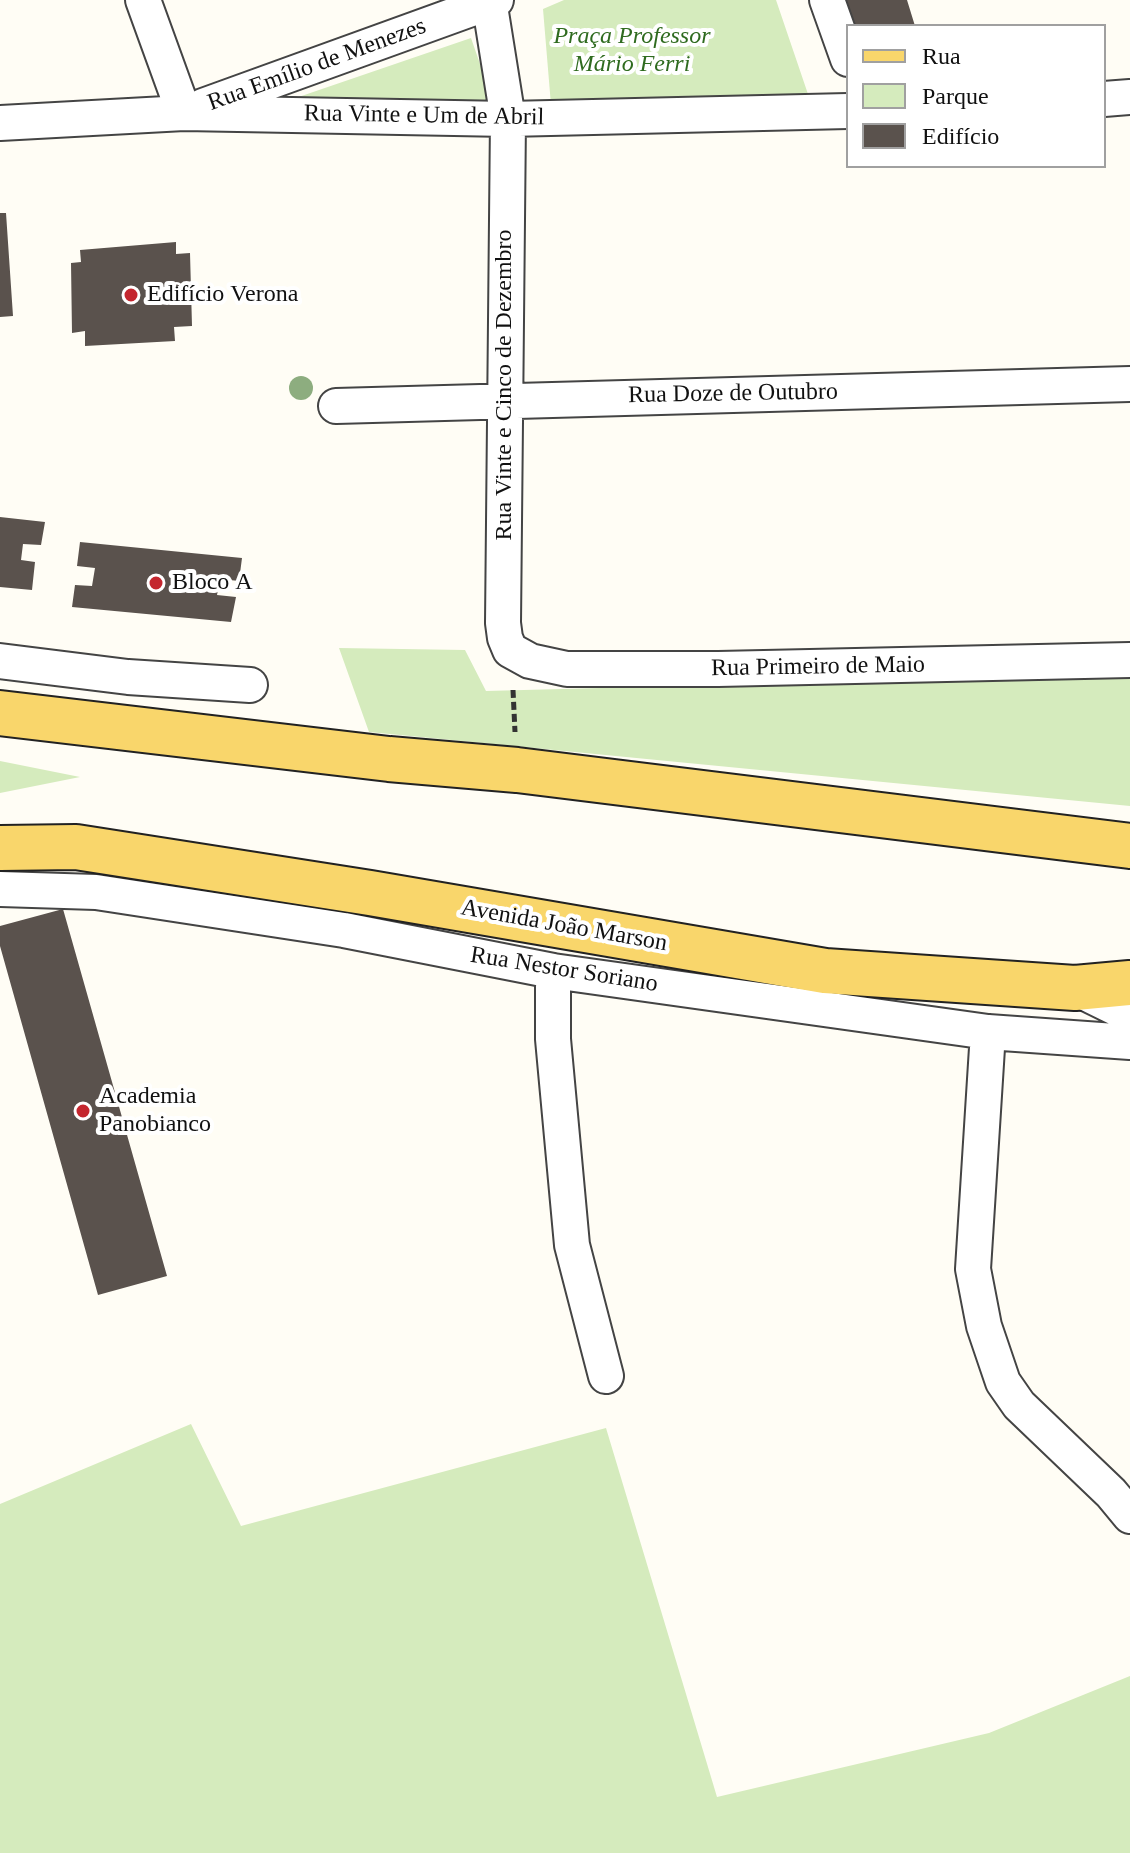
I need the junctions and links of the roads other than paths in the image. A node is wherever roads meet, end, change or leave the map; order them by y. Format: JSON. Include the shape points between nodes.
{"nodes":[{"id":1,"x":143,"y":0,"type":"edge"},
{"id":2,"x":827,"y":0,"type":"edge"},
{"id":3,"x":492,"y":1,"type":"edge"},
{"id":4,"x":846,"y":53,"type":"edge"},
{"id":5,"x":1130,"y":97,"type":"edge"},
{"id":6,"x":1106,"y":99,"type":"edge"},
{"id":7,"x":846,"y":111,"type":"edge"},
{"id":8,"x":184,"y":113,"type":"junction"},
{"id":9,"x":508,"y":119,"type":"junction"},
{"id":10,"x":0,"y":123,"type":"edge"},
{"id":11,"x":1130,"y":384,"type":"edge"},
{"id":12,"x":505,"y":399,"type":"junction"},
{"id":13,"x":336,"y":406,"type":"dead end"},
{"id":14,"x":510,"y":650,"type":"joint"},
{"id":15,"x":1130,"y":660,"type":"edge"},
{"id":16,"x":0,"y":661,"type":"edge"},
{"id":17,"x":250,"y":685,"type":"dead end"},
{"id":18,"x":0,"y":713,"type":"edge"},
{"id":19,"x":1130,"y":846,"type":"edge"},
{"id":20,"x":0,"y":848,"type":"edge"},
{"id":21,"x":0,"y":889,"type":"edge"},
{"id":22,"x":553,"y":971,"type":"junction"},
{"id":23,"x":1130,"y":983,"type":"edge"},
{"id":24,"x":1075,"y":988,"type":"junction"},
{"id":25,"x":1130,"y":1015,"type":"edge"},
{"id":26,"x":988,"y":1032,"type":"junction"},
{"id":27,"x":1130,"y":1042,"type":"edge"},
{"id":28,"x":606,"y":1376,"type":"dead end"},
{"id":29,"x":1130,"y":1516,"type":"edge"}],
"edges":[{"from":1,"to":8,"type":"street"},
{"from":2,"to":4,"type":"street"},
{"from":3,"to":8,"type":"street","name":"Rua Emílio de Menezes"},
{"from":3,"to":9,"type":"street","name":"Rua Vinte e Cinco de Dezembro"},
{"from":5,"to":6,"type":"street"},
{"from":7,"to":9,"type":"street","name":"Rua Vinte e Um de Abril"},
{"from":8,"to":9,"type":"street","name":"Rua Vinte e Um de Abril"},
{"from":8,"to":10,"type":"street","name":"Rua Vinte e Um de Abril"},
{"from":9,"to":12,"type":"street","name":"Rua Vinte e Cinco de Dezembro"},
{"from":11,"to":12,"type":"street","name":"Rua Doze de Outubro"},
{"from":12,"to":13,"type":"street","name":"Rua Doze de Outubro"},
{"from":12,"to":14,"type":"street","name":"Rua Vinte e Cinco de Dezembro","via":[[503,623]]},
{"from":14,"to":15,"type":"street","name":"Rua Primeiro de Maio","via":[[530,661],[567,669]]},
{"from":16,"to":17,"type":"street"},
{"from":18,"to":19,"type":"main road"},
{"from":20,"to":24,"type":"main road","name":"Avenida João Marson","via":[[76,847],[825,971]]},
{"from":21,"to":22,"type":"street","name":"Rua Nestor Soriano","via":[[125,896],[344,930]]},
{"from":22,"to":26,"type":"street","name":"Rua Nestor Soriano"},
{"from":22,"to":28,"type":"street","via":[[553,1039],[572,1245]]},
{"from":23,"to":24,"type":"main road","name":"Avenida João Marson"},
{"from":24,"to":25,"type":"street"},
{"from":26,"to":27,"type":"street","name":"Rua Nestor Soriano"},
{"from":26,"to":29,"type":"street","via":[[973,1269],[984,1326],[1003,1382],[1019,1405]]}]}
